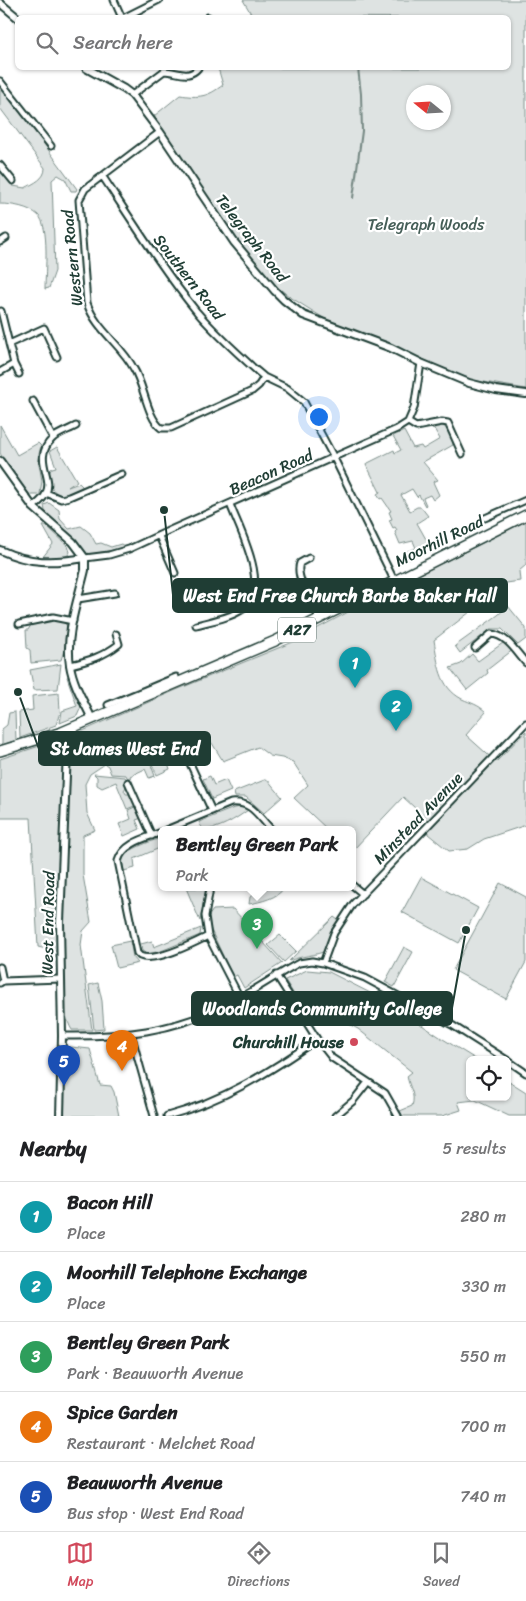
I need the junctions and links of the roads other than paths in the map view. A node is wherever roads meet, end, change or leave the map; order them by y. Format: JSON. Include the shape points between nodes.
{"nodes":[{"id":1,"x":114,"y":0,"type":"edge"},
{"id":2,"x":158,"y":0,"type":"edge"},
{"id":3,"x":0,"y":3,"type":"edge"},
{"id":4,"x":121,"y":15,"type":"edge"},
{"id":5,"x":129,"y":15,"type":"edge"},
{"id":6,"x":15,"y":16,"type":"edge"},
{"id":7,"x":90,"y":70,"type":"edge"},
{"id":8,"x":196,"y":70,"type":"edge"},
{"id":9,"x":0,"y":81,"type":"edge"},
{"id":10,"x":132,"y":95,"type":"junction"},
{"id":11,"x":160,"y":132,"type":"junction"},
{"id":12,"x":51,"y":146,"type":"dead end"},
{"id":13,"x":0,"y":165,"type":"edge"},
{"id":14,"x":102,"y":177,"type":"junction"},
{"id":15,"x":13,"y":181,"type":"dead end"},
{"id":16,"x":6,"y":238,"type":"dead end"},
{"id":17,"x":0,"y":242,"type":"edge"},
{"id":18,"x":1,"y":311,"type":"edge"},
{"id":19,"x":9,"y":344,"type":"junction"},
{"id":20,"x":57,"y":357,"type":"dead end"},
{"id":21,"x":421,"y":363,"type":"junction"},
{"id":22,"x":14,"y":364,"type":"junction"},
{"id":23,"x":0,"y":372,"type":"edge"},
{"id":24,"x":19,"y":374,"type":"dead end"},
{"id":25,"x":264,"y":377,"type":"junction"},
{"id":26,"x":526,"y":394,"type":"edge"},
{"id":27,"x":33,"y":402,"type":"dead end"},
{"id":28,"x":408,"y":422,"type":"junction"},
{"id":29,"x":76,"y":426,"type":"dead end"},
{"id":30,"x":53,"y":438,"type":"junction"},
{"id":31,"x":462,"y":454,"type":"dead end"},
{"id":32,"x":334,"y":458,"type":"junction"},
{"id":33,"x":0,"y":460,"type":"edge"},
{"id":34,"x":122,"y":474,"type":"dead end"},
{"id":35,"x":46,"y":493,"type":"junction"},
{"id":36,"x":526,"y":500,"type":"edge"},
{"id":37,"x":230,"y":504,"type":"junction"},
{"id":38,"x":32,"y":507,"type":"junction"},
{"id":39,"x":526,"y":515,"type":"edge"},
{"id":40,"x":486,"y":518,"type":"dead end"},
{"id":41,"x":159,"y":536,"type":"junction"},
{"id":42,"x":0,"y":550,"type":"edge"},
{"id":43,"x":84,"y":558,"type":"junction"},
{"id":44,"x":309,"y":558,"type":"dead end"},
{"id":45,"x":175,"y":573,"type":"dead end"},
{"id":46,"x":394,"y":580,"type":"junction"},
{"id":47,"x":116,"y":593,"type":"dead end"},
{"id":48,"x":78,"y":599,"type":"junction"},
{"id":49,"x":320,"y":619,"type":"junction"},
{"id":50,"x":73,"y":621,"type":"junction"},
{"id":51,"x":19,"y":624,"type":"dead end"},
{"id":52,"x":196,"y":625,"type":"dead end"},
{"id":53,"x":116,"y":634,"type":"dead end"},
{"id":54,"x":475,"y":648,"type":"dead end"},
{"id":55,"x":526,"y":663,"type":"edge"},
{"id":56,"x":70,"y":665,"type":"junction"},
{"id":57,"x":176,"y":677,"type":"dead end"},
{"id":58,"x":146,"y":693,"type":"junction"},
{"id":59,"x":108,"y":705,"type":"dead end"},
{"id":60,"x":92,"y":719,"type":"junction"},
{"id":61,"x":526,"y":723,"type":"edge"},
{"id":62,"x":62,"y":732,"type":"junction"},
{"id":63,"x":0,"y":751,"type":"edge"},
{"id":64,"x":187,"y":757,"type":"dead end"},
{"id":65,"x":128,"y":782,"type":"dead end"},
{"id":66,"x":212,"y":811,"type":"junction"},
{"id":67,"x":181,"y":824,"type":"joint"},
{"id":68,"x":176,"y":826,"type":"edge"},
{"id":69,"x":268,"y":826,"type":"edge"},
{"id":70,"x":158,"y":834,"type":"edge"},
{"id":71,"x":152,"y":836,"type":"junction"},
{"id":72,"x":356,"y":888,"type":"edge"},
{"id":73,"x":209,"y":891,"type":"edge"},
{"id":74,"x":363,"y":894,"type":"junction"},
{"id":75,"x":208,"y":936,"type":"junction"},
{"id":76,"x":323,"y":963,"type":"junction"},
{"id":77,"x":0,"y":968,"type":"edge"},
{"id":78,"x":276,"y":976,"type":"junction"},
{"id":79,"x":61,"y":979,"type":"junction"},
{"id":80,"x":2,"y":982,"type":"edge"},
{"id":81,"x":240,"y":998,"type":"junction"},
{"id":82,"x":131,"y":1034,"type":"junction"},
{"id":83,"x":62,"y":1036,"type":"junction"},
{"id":84,"x":317,"y":1039,"type":"junction"},
{"id":85,"x":501,"y":1056,"type":"edge"},
{"id":86,"x":511,"y":1063,"type":"edge"},
{"id":87,"x":526,"y":1073,"type":"edge"},
{"id":88,"x":368,"y":1082,"type":"junction"},
{"id":89,"x":60,"y":1116,"type":"edge"},
{"id":90,"x":154,"y":1116,"type":"edge"},
{"id":91,"x":168,"y":1116,"type":"edge"},
{"id":92,"x":335,"y":1116,"type":"edge"},
{"id":93,"x":398,"y":1116,"type":"edge"}],
"edges":[{"from":1,"to":4,"type":"street"},
{"from":2,"to":5,"type":"street"},
{"from":3,"to":6,"type":"street"},
{"from":7,"to":10,"type":"street","name":"Telegraph Road"},
{"from":8,"to":10,"type":"street","via":[[186,76],[164,71]]},
{"from":9,"to":12,"type":"street"},
{"from":10,"to":11,"type":"street","name":"Telegraph Road"},
{"from":11,"to":14,"type":"street","name":"Western Road"},
{"from":11,"to":21,"type":"street","name":"Telegraph Road","via":[[234,242],[284,300],[316,321],[391,348]]},
{"from":13,"to":15,"type":"street"},
{"from":14,"to":25,"type":"street","name":"Southern Road","via":[[196,310]]},
{"from":14,"to":25,"type":"street","name":"Western Road","via":[[85,189],[78,200],[87,303],[94,320],[128,358],[142,384],[153,420],[161,428],[172,428],[252,391]]},
{"from":16,"to":17,"type":"street"},
{"from":18,"to":19,"type":"street"},
{"from":19,"to":20,"type":"street","via":[[44,328]]},
{"from":19,"to":22,"type":"street"},
{"from":21,"to":26,"type":"street","name":"Telegraph Road","via":[[482,387]]},
{"from":21,"to":28,"type":"street","via":[[414,408]]},
{"from":22,"to":23,"type":"street"},
{"from":22,"to":24,"type":"street"},
{"from":25,"to":32,"type":"street","name":"Southern Road","via":[[287,388],[304,402]]},
{"from":27,"to":30,"type":"street"},
{"from":28,"to":31,"type":"street","via":[[416,427],[448,423]]},
{"from":28,"to":32,"type":"street","name":"Beacon Road"},
{"from":29,"to":30,"type":"street"},
{"from":30,"to":35,"type":"street","via":[[42,459],[48,484]]},
{"from":32,"to":37,"type":"street","name":"Beacon Road"},
{"from":32,"to":46,"type":"street","name":"Southern Road"},
{"from":33,"to":38,"type":"street"},
{"from":34,"to":35,"type":"street","via":[[61,499]]},
{"from":35,"to":38,"type":"street"},
{"from":36,"to":40,"type":"street","name":"Moorhill Road"},
{"from":37,"to":41,"type":"street","name":"Beacon Road"},
{"from":37,"to":52,"type":"street","via":[[253,564],[252,596],[239,611]]},
{"from":38,"to":43,"type":"street","via":[[73,542]]},
{"from":39,"to":46,"type":"main road","name":"Moorhill Road","number":"A27"},
{"from":41,"to":43,"type":"street","name":"Beacon Road","via":[[129,550]]},
{"from":41,"to":45,"type":"street"},
{"from":42,"to":43,"type":"street","via":[[40,561]]},
{"from":43,"to":48,"type":"street","via":[[85,570]]},
{"from":44,"to":49,"type":"street","via":[[300,562],[299,568],[303,585]]},
{"from":46,"to":49,"type":"main road","name":"Moorhill Road","number":"A27"},
{"from":47,"to":48,"type":"street"},
{"from":48,"to":50,"type":"street"},
{"from":49,"to":58,"type":"main road","name":"Moorhill Road","number":"A27","via":[[275,642]]},
{"from":50,"to":51,"type":"street","via":[[53,617]]},
{"from":50,"to":56,"type":"street"},
{"from":53,"to":56,"type":"street","via":[[119,644],[112,649],[98,658]]},
{"from":54,"to":55,"type":"street","via":[[491,634],[498,634]]},
{"from":56,"to":60,"type":"street"},
{"from":57,"to":58,"type":"street","name":"Moorhill Road"},
{"from":58,"to":59,"type":"street","name":"Moorhill Road"},
{"from":58,"to":60,"type":"main road","name":"Moorhill Road","number":"A27"},
{"from":60,"to":62,"type":"main road","name":"Moorhill Road","number":"A27"},
{"from":61,"to":74,"type":"street","name":"Minstead Avenue"},
{"from":62,"to":63,"type":"main road","number":"A27"},
{"from":62,"to":79,"type":"street","name":"West End Road","via":[[67,757],[60,922]]},
{"from":64,"to":66,"type":"street"},
{"from":65,"to":71,"type":"street"},
{"from":66,"to":67,"type":"street"},
{"from":66,"to":69,"type":"street","via":[[243,802]]},
{"from":67,"to":68,"type":"street"},
{"from":70,"to":71,"type":"street"},
{"from":71,"to":75,"type":"street","via":[[124,849],[118,861],[137,953],[150,959]]},
{"from":72,"to":74,"type":"street"},
{"from":73,"to":75,"type":"street","via":[[205,916]]},
{"from":74,"to":76,"type":"street","name":"Minstead Avenue","via":[[342,919]]},
{"from":75,"to":81,"type":"street"},
{"from":76,"to":78,"type":"street","via":[[299,963]]},
{"from":76,"to":85,"type":"street","via":[[382,986]]},
{"from":77,"to":80,"type":"street"},
{"from":78,"to":81,"type":"street"},
{"from":78,"to":84,"type":"street"},
{"from":79,"to":80,"type":"street"},
{"from":79,"to":83,"type":"street","name":"West End Road"},
{"from":81,"to":82,"type":"street","via":[[176,1026]]},
{"from":82,"to":83,"type":"street"},
{"from":82,"to":90,"type":"street"},
{"from":83,"to":89,"type":"street","name":"West End Road"},
{"from":84,"to":88,"type":"street","via":[[332,1058]]},
{"from":84,"to":91,"type":"street","via":[[277,1067],[230,1092]]},
{"from":86,"to":87,"type":"street"},
{"from":88,"to":92,"type":"street"},
{"from":88,"to":93,"type":"street","via":[[385,1092]]}]}
